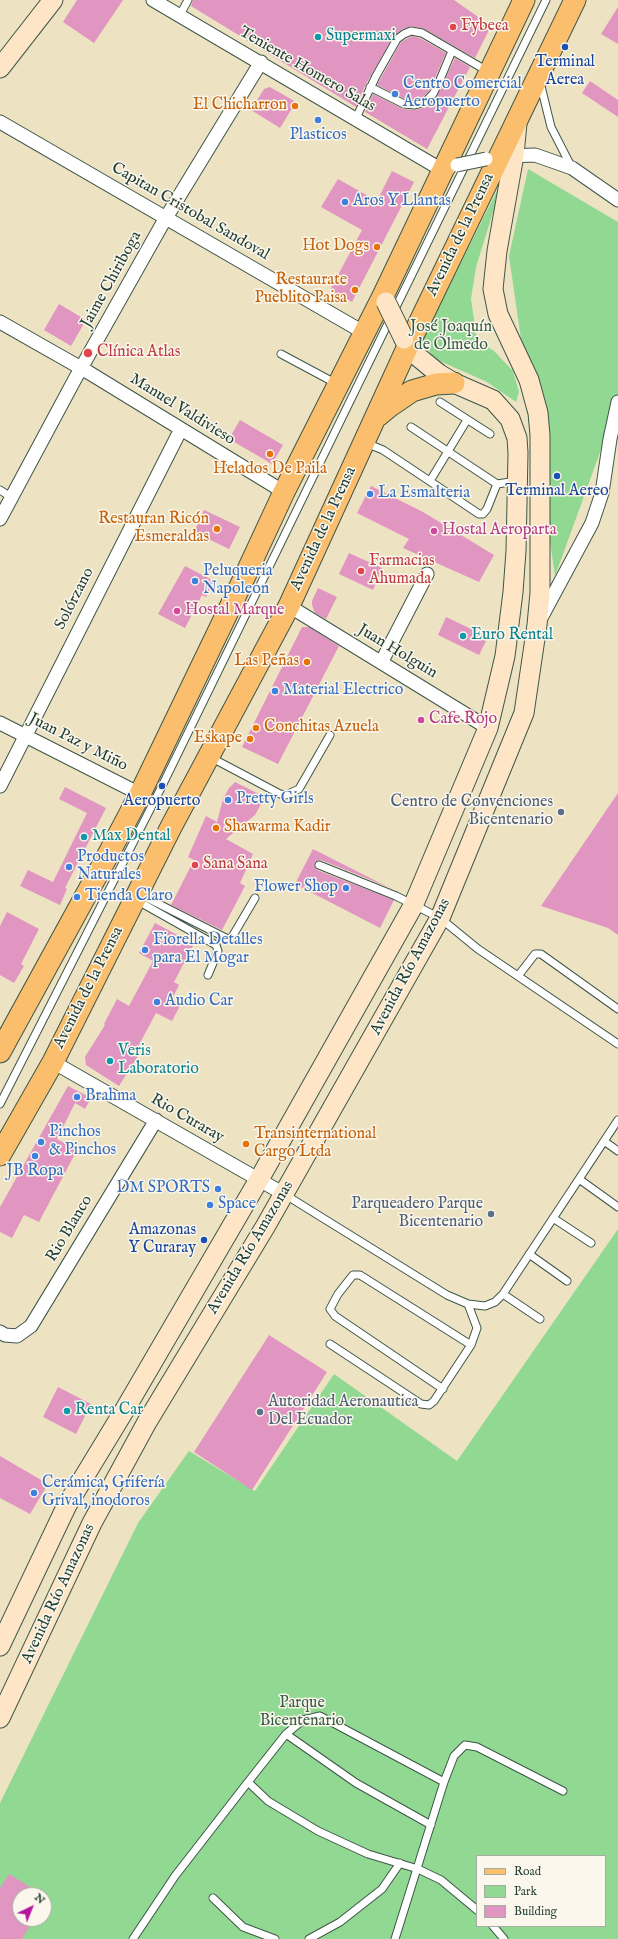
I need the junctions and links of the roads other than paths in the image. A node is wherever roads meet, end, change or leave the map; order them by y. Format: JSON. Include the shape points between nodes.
{"nodes":[{"id":1,"x":53,"y":0,"type":"edge"},
{"id":2,"x":154,"y":0,"type":"edge"},
{"id":3,"x":188,"y":0,"type":"edge"},
{"id":4,"x":524,"y":0,"type":"edge"},
{"id":5,"x":546,"y":0,"type":"edge"},
{"id":6,"x":576,"y":0,"type":"edge"},
{"id":7,"x":180,"y":15,"type":"junction"},
{"id":8,"x":452,"y":51,"type":"junction"},
{"id":9,"x":260,"y":62,"type":"junction"},
{"id":10,"x":0,"y":68,"type":"edge"},
{"id":11,"x":490,"y":72,"type":"junction"},
{"id":12,"x":538,"y":76,"type":"junction"},
{"id":13,"x":370,"y":87,"type":"junction"},
{"id":14,"x":356,"y":118,"type":"junction"},
{"id":15,"x":0,"y":122,"type":"edge"},
{"id":16,"x":499,"y":157,"type":"junction"},
{"id":17,"x":450,"y":168,"type":"junction"},
{"id":18,"x":572,"y":168,"type":"junction"},
{"id":19,"x":618,"y":200,"type":"edge"},
{"id":20,"x":166,"y":218,"type":"junction"},
{"id":21,"x":384,"y":299,"type":"junction"},
{"id":22,"x":0,"y":322,"type":"edge"},
{"id":23,"x":363,"y":332,"type":"junction"},
{"id":24,"x":406,"y":343,"type":"junction"},
{"id":25,"x":281,"y":354,"type":"dead end"},
{"id":26,"x":82,"y":368,"type":"junction"},
{"id":27,"x":454,"y":383,"type":"junction"},
{"id":28,"x":337,"y":384,"type":"junction"},
{"id":29,"x":440,"y":402,"type":"dead end"},
{"id":30,"x":618,"y":402,"type":"edge"},
{"id":31,"x":375,"y":419,"type":"junction"},
{"id":32,"x":467,"y":420,"type":"junction"},
{"id":33,"x":411,"y":427,"type":"dead end"},
{"id":34,"x":181,"y":429,"type":"junction"},
{"id":35,"x":490,"y":434,"type":"dead end"},
{"id":36,"x":364,"y":442,"type":"junction"},
{"id":37,"x":448,"y":452,"type":"junction"},
{"id":38,"x":430,"y":481,"type":"junction"},
{"id":39,"x":518,"y":481,"type":"junction"},
{"id":40,"x":497,"y":484,"type":"junction"},
{"id":41,"x":284,"y":492,"type":"junction"},
{"id":42,"x":6,"y":493,"type":"edge"},
{"id":43,"x":0,"y":519,"type":"edge"},
{"id":44,"x":427,"y":574,"type":"dead end"},
{"id":45,"x":289,"y":606,"type":"junction"},
{"id":46,"x":537,"y":625,"type":"junction"},
{"id":47,"x":382,"y":661,"type":"junction"},
{"id":48,"x":0,"y":723,"type":"edge"},
{"id":49,"x":488,"y":728,"type":"junction"},
{"id":50,"x":25,"y":735,"type":"junction"},
{"id":51,"x":330,"y":735,"type":"dead end"},
{"id":52,"x":208,"y":756,"type":"junction"},
{"id":53,"x":0,"y":786,"type":"edge"},
{"id":54,"x":140,"y":794,"type":"junction"},
{"id":55,"x":319,"y":865,"type":"dead end"},
{"id":56,"x":136,"y":896,"type":"junction"},
{"id":57,"x":255,"y":898,"type":"dead end"},
{"id":58,"x":413,"y":906,"type":"junction"},
{"id":59,"x":440,"y":918,"type":"junction"},
{"id":60,"x":208,"y":974,"type":"dead end"},
{"id":61,"x":518,"y":976,"type":"junction"},
{"id":62,"x":618,"y":1009,"type":"edge"},
{"id":63,"x":618,"y":1044,"type":"edge"},
{"id":64,"x":0,"y":1052,"type":"edge"},
{"id":65,"x":53,"y":1062,"type":"junction"},
{"id":66,"x":0,"y":1104,"type":"edge"},
{"id":67,"x":156,"y":1120,"type":"junction"},
{"id":68,"x":618,"y":1120,"type":"edge"},
{"id":69,"x":604,"y":1141,"type":"junction"},
{"id":70,"x":618,"y":1151,"type":"edge"},
{"id":71,"x":0,"y":1155,"type":"edge"},
{"id":72,"x":259,"y":1179,"type":"junction"},
{"id":73,"x":579,"y":1179,"type":"junction"},
{"id":74,"x":284,"y":1194,"type":"junction"},
{"id":75,"x":618,"y":1207,"type":"edge"},
{"id":76,"x":553,"y":1218,"type":"junction"},
{"id":77,"x":591,"y":1243,"type":"dead end"},
{"id":78,"x":529,"y":1254,"type":"junction"},
{"id":79,"x":567,"y":1281,"type":"dead end"},
{"id":80,"x":503,"y":1294,"type":"junction"},
{"id":81,"x":468,"y":1304,"type":"junction"},
{"id":82,"x":540,"y":1320,"type":"dead end"},
{"id":83,"x":0,"y":1332,"type":"edge"},
{"id":84,"x":330,"y":1344,"type":"dead end"},
{"id":85,"x":471,"y":1345,"type":"junction"},
{"id":86,"x":443,"y":1389,"type":"junction"},
{"id":87,"x":124,"y":1411,"type":"junction"},
{"id":88,"x":147,"y":1422,"type":"junction"},
{"id":89,"x":0,"y":1646,"type":"edge"},
{"id":90,"x":0,"y":1718,"type":"edge"},
{"id":91,"x":286,"y":1734,"type":"junction"},
{"id":92,"x":248,"y":1782,"type":"junction"},
{"id":93,"x":444,"y":1782,"type":"junction"},
{"id":94,"x":563,"y":1791,"type":"dead end"},
{"id":95,"x":431,"y":1825,"type":"junction"},
{"id":96,"x":400,"y":1863,"type":"junction"},
{"id":97,"x":418,"y":1869,"type":"junction"},
{"id":98,"x":213,"y":1898,"type":"dead end"},
{"id":99,"x":476,"y":1909,"type":"edge"},
{"id":100,"x":494,"y":1927,"type":"edge"},
{"id":101,"x":133,"y":1939,"type":"edge"},
{"id":102,"x":275,"y":1939,"type":"edge"},
{"id":103,"x":309,"y":1939,"type":"edge"},
{"id":104,"x":395,"y":1939,"type":"edge"},
{"id":105,"x":504,"y":1939,"type":"edge"}],
"edges":[{"from":1,"to":10,"type":"main road"},
{"from":2,"to":7,"type":"street","name":"Teniente Homero Salas"},
{"from":3,"to":7,"type":"lane"},
{"from":4,"to":11,"type":"main road"},
{"from":5,"to":66,"type":"lane","via":[[158,794]]},
{"from":6,"to":12,"type":"main road","name":"Avenida de la Prensa"},
{"from":7,"to":9,"type":"street","name":"Teniente Homero Salas"},
{"from":8,"to":11,"type":"lane"},
{"from":8,"to":13,"type":"lane","via":[[422,33],[411,31],[404,34],[397,39]]},
{"from":8,"to":13,"type":"lane","via":[[433,94],[425,102],[415,105],[404,104]]},
{"from":9,"to":14,"type":"street","name":"Teniente Homero Salas"},
{"from":9,"to":20,"type":"street","name":"Jaime Chiriboga"},
{"from":11,"to":17,"type":"main road"},
{"from":12,"to":16,"type":"main road","name":"Avenida de la Prensa"},
{"from":12,"to":18,"type":"lane","via":[[551,127]]},
{"from":13,"to":14,"type":"lane"},
{"from":14,"to":17,"type":"street","name":"Teniente Homero Salas"},
{"from":15,"to":20,"type":"street","name":"Capitan Cristobal Sandoval"},
{"from":16,"to":17,"type":"street","bridge":true},
{"from":16,"to":18,"type":"street","via":[[536,155]]},
{"from":16,"to":24,"type":"main road","name":"Avenida de la Prensa"},
{"from":16,"to":46,"type":"main road","name":"Avenida Río Amazonas","via":[[497,251],[493,288],[498,314],[529,380],[538,413],[541,462],[540,593]]},
{"from":17,"to":21,"type":"main road"},
{"from":18,"to":19,"type":"street"},
{"from":20,"to":23,"type":"street","name":"Capitan Cristobal Sandoval"},
{"from":20,"to":26,"type":"street","name":"Jaime Chiriboga"},
{"from":21,"to":23,"type":"main road"},
{"from":21,"to":24,"type":"main road","name":"Avenida Río Amazonas","bridge":true},
{"from":22,"to":26,"type":"street","name":"Manuel Valdivieso"},
{"from":23,"to":28,"type":"main road"},
{"from":24,"to":27,"type":"main road","name":"Avenida Río Amazonas","via":[[430,367]]},
{"from":24,"to":31,"type":"main road","name":"Avenida de la Prensa"},
{"from":25,"to":28,"type":"lane"},
{"from":26,"to":34,"type":"street","name":"Manuel Valdivieso"},
{"from":26,"to":42,"type":"street","name":"Jaime Chiriboga"},
{"from":27,"to":31,"type":"main road","via":[[436,384],[412,391]]},
{"from":27,"to":39,"type":"main road","name":"Avenida Río Amazonas","via":[[493,400],[510,419],[517,438]]},
{"from":28,"to":41,"type":"main road"},
{"from":29,"to":32,"type":"lane"},
{"from":30,"to":46,"type":"street","via":[[602,493],[592,523]]},
{"from":31,"to":36,"type":"main road","name":"Avenida de la Prensa"},
{"from":32,"to":35,"type":"lane"},
{"from":32,"to":37,"type":"lane"},
{"from":33,"to":37,"type":"lane"},
{"from":34,"to":41,"type":"street","name":"Manuel Valdivieso"},
{"from":34,"to":50,"type":"street","name":"Solórzano"},
{"from":36,"to":38,"type":"lane","via":[[383,450]]},
{"from":36,"to":45,"type":"main road","name":"Avenida de la Prensa"},
{"from":37,"to":38,"type":"lane"},
{"from":37,"to":40,"type":"lane"},
{"from":38,"to":40,"type":"lane","via":[[479,514],[483,514],[487,509]]},
{"from":39,"to":40,"type":"lane"},
{"from":39,"to":49,"type":"main road","name":"Avenida Río Amazonas","via":[[516,550],[505,656]]},
{"from":41,"to":54,"type":"main road"},
{"from":42,"to":43,"type":"street","name":"Jaime Chiriboga"},
{"from":44,"to":47,"type":"street"},
{"from":45,"to":47,"type":"street","name":"Juan Holguin"},
{"from":45,"to":52,"type":"main road","name":"Avenida de la Prensa"},
{"from":46,"to":59,"type":"main road","name":"Avenida Río Amazonas","via":[[524,712]]},
{"from":47,"to":49,"type":"street","name":"Juan Holguin"},
{"from":48,"to":50,"type":"street","name":"Juan Paz y Miño"},
{"from":49,"to":58,"type":"main road","name":"Avenida Río Amazonas"},
{"from":50,"to":53,"type":"street","name":"Solórzano"},
{"from":50,"to":54,"type":"street","name":"Juan Paz y Miño"},
{"from":51,"to":52,"type":"lane","via":[[300,789],[286,795]]},
{"from":52,"to":56,"type":"main road","name":"Avenida de la Prensa"},
{"from":54,"to":64,"type":"main road"},
{"from":55,"to":58,"type":"lane","via":[[396,896]]},
{"from":56,"to":57,"type":"lane","via":[[228,939],[232,937]]},
{"from":56,"to":60,"type":"lane","via":[[216,946],[218,951]]},
{"from":56,"to":65,"type":"main road","name":"Avenida de la Prensa"},
{"from":58,"to":59,"type":"lane"},
{"from":58,"to":72,"type":"main road","name":"Avenida Río Amazonas"},
{"from":59,"to":61,"type":"lane","via":[[478,949]]},
{"from":59,"to":74,"type":"main road","name":"Avenida Río Amazonas"},
{"from":61,"to":62,"type":"lane","via":[[535,954],[541,954]]},
{"from":61,"to":63,"type":"lane"},
{"from":65,"to":67,"type":"street","name":"Rio Curaray"},
{"from":65,"to":71,"type":"main road","name":"Avenida de la Prensa"},
{"from":67,"to":72,"type":"street","name":"Rio Curaray"},
{"from":67,"to":83,"type":"street","name":"Rio Blanco","via":[[31,1326],[17,1336]]},
{"from":68,"to":69,"type":"lane"},
{"from":69,"to":70,"type":"lane"},
{"from":69,"to":73,"type":"lane"},
{"from":72,"to":74,"type":"street","name":"Rio Curaray"},
{"from":72,"to":87,"type":"main road","name":"Avenida Río Amazonas"},
{"from":73,"to":75,"type":"lane"},
{"from":73,"to":76,"type":"lane"},
{"from":74,"to":81,"type":"lane","via":[[447,1295]]},
{"from":74,"to":88,"type":"main road","name":"Avenida Río Amazonas"},
{"from":76,"to":77,"type":"lane"},
{"from":76,"to":78,"type":"lane"},
{"from":78,"to":79,"type":"lane"},
{"from":78,"to":80,"type":"lane"},
{"from":80,"to":81,"type":"lane","via":[[495,1302],[485,1306]]},
{"from":80,"to":82,"type":"lane"},
{"from":81,"to":85,"type":"lane","via":[[477,1328]]},
{"from":84,"to":86,"type":"lane","via":[[421,1404],[429,1406]]},
{"from":85,"to":86,"type":"lane"},
{"from":85,"to":86,"type":"lane","via":[[360,1275],[353,1276],[338,1294],[330,1309],[335,1316]]},
{"from":87,"to":88,"type":"main road"},
{"from":87,"to":89,"type":"main road","name":"Avenida Río Amazonas","via":[[67,1505]]},
{"from":88,"to":90,"type":"main road","name":"Avenida Río Amazonas","via":[[92,1523]]},
{"from":91,"to":92,"type":"lane"},
{"from":91,"to":93,"type":"lane","via":[[303,1720],[320,1716]]},
{"from":91,"to":95,"type":"lane","via":[[356,1783]]},
{"from":92,"to":96,"type":"lane","via":[[268,1801],[318,1831],[368,1854]]},
{"from":92,"to":101,"type":"lane","via":[[175,1876]]},
{"from":93,"to":94,"type":"lane","via":[[454,1756],[465,1745],[478,1747]]},
{"from":93,"to":95,"type":"lane"},
{"from":95,"to":97,"type":"lane"},
{"from":96,"to":97,"type":"lane"},
{"from":96,"to":103,"type":"lane","via":[[382,1889],[340,1922]]},
{"from":97,"to":99,"type":"lane","via":[[441,1880]]},
{"from":97,"to":104,"type":"lane"},
{"from":98,"to":102,"type":"lane","via":[[242,1927]]},
{"from":100,"to":105,"type":"lane"}]}
